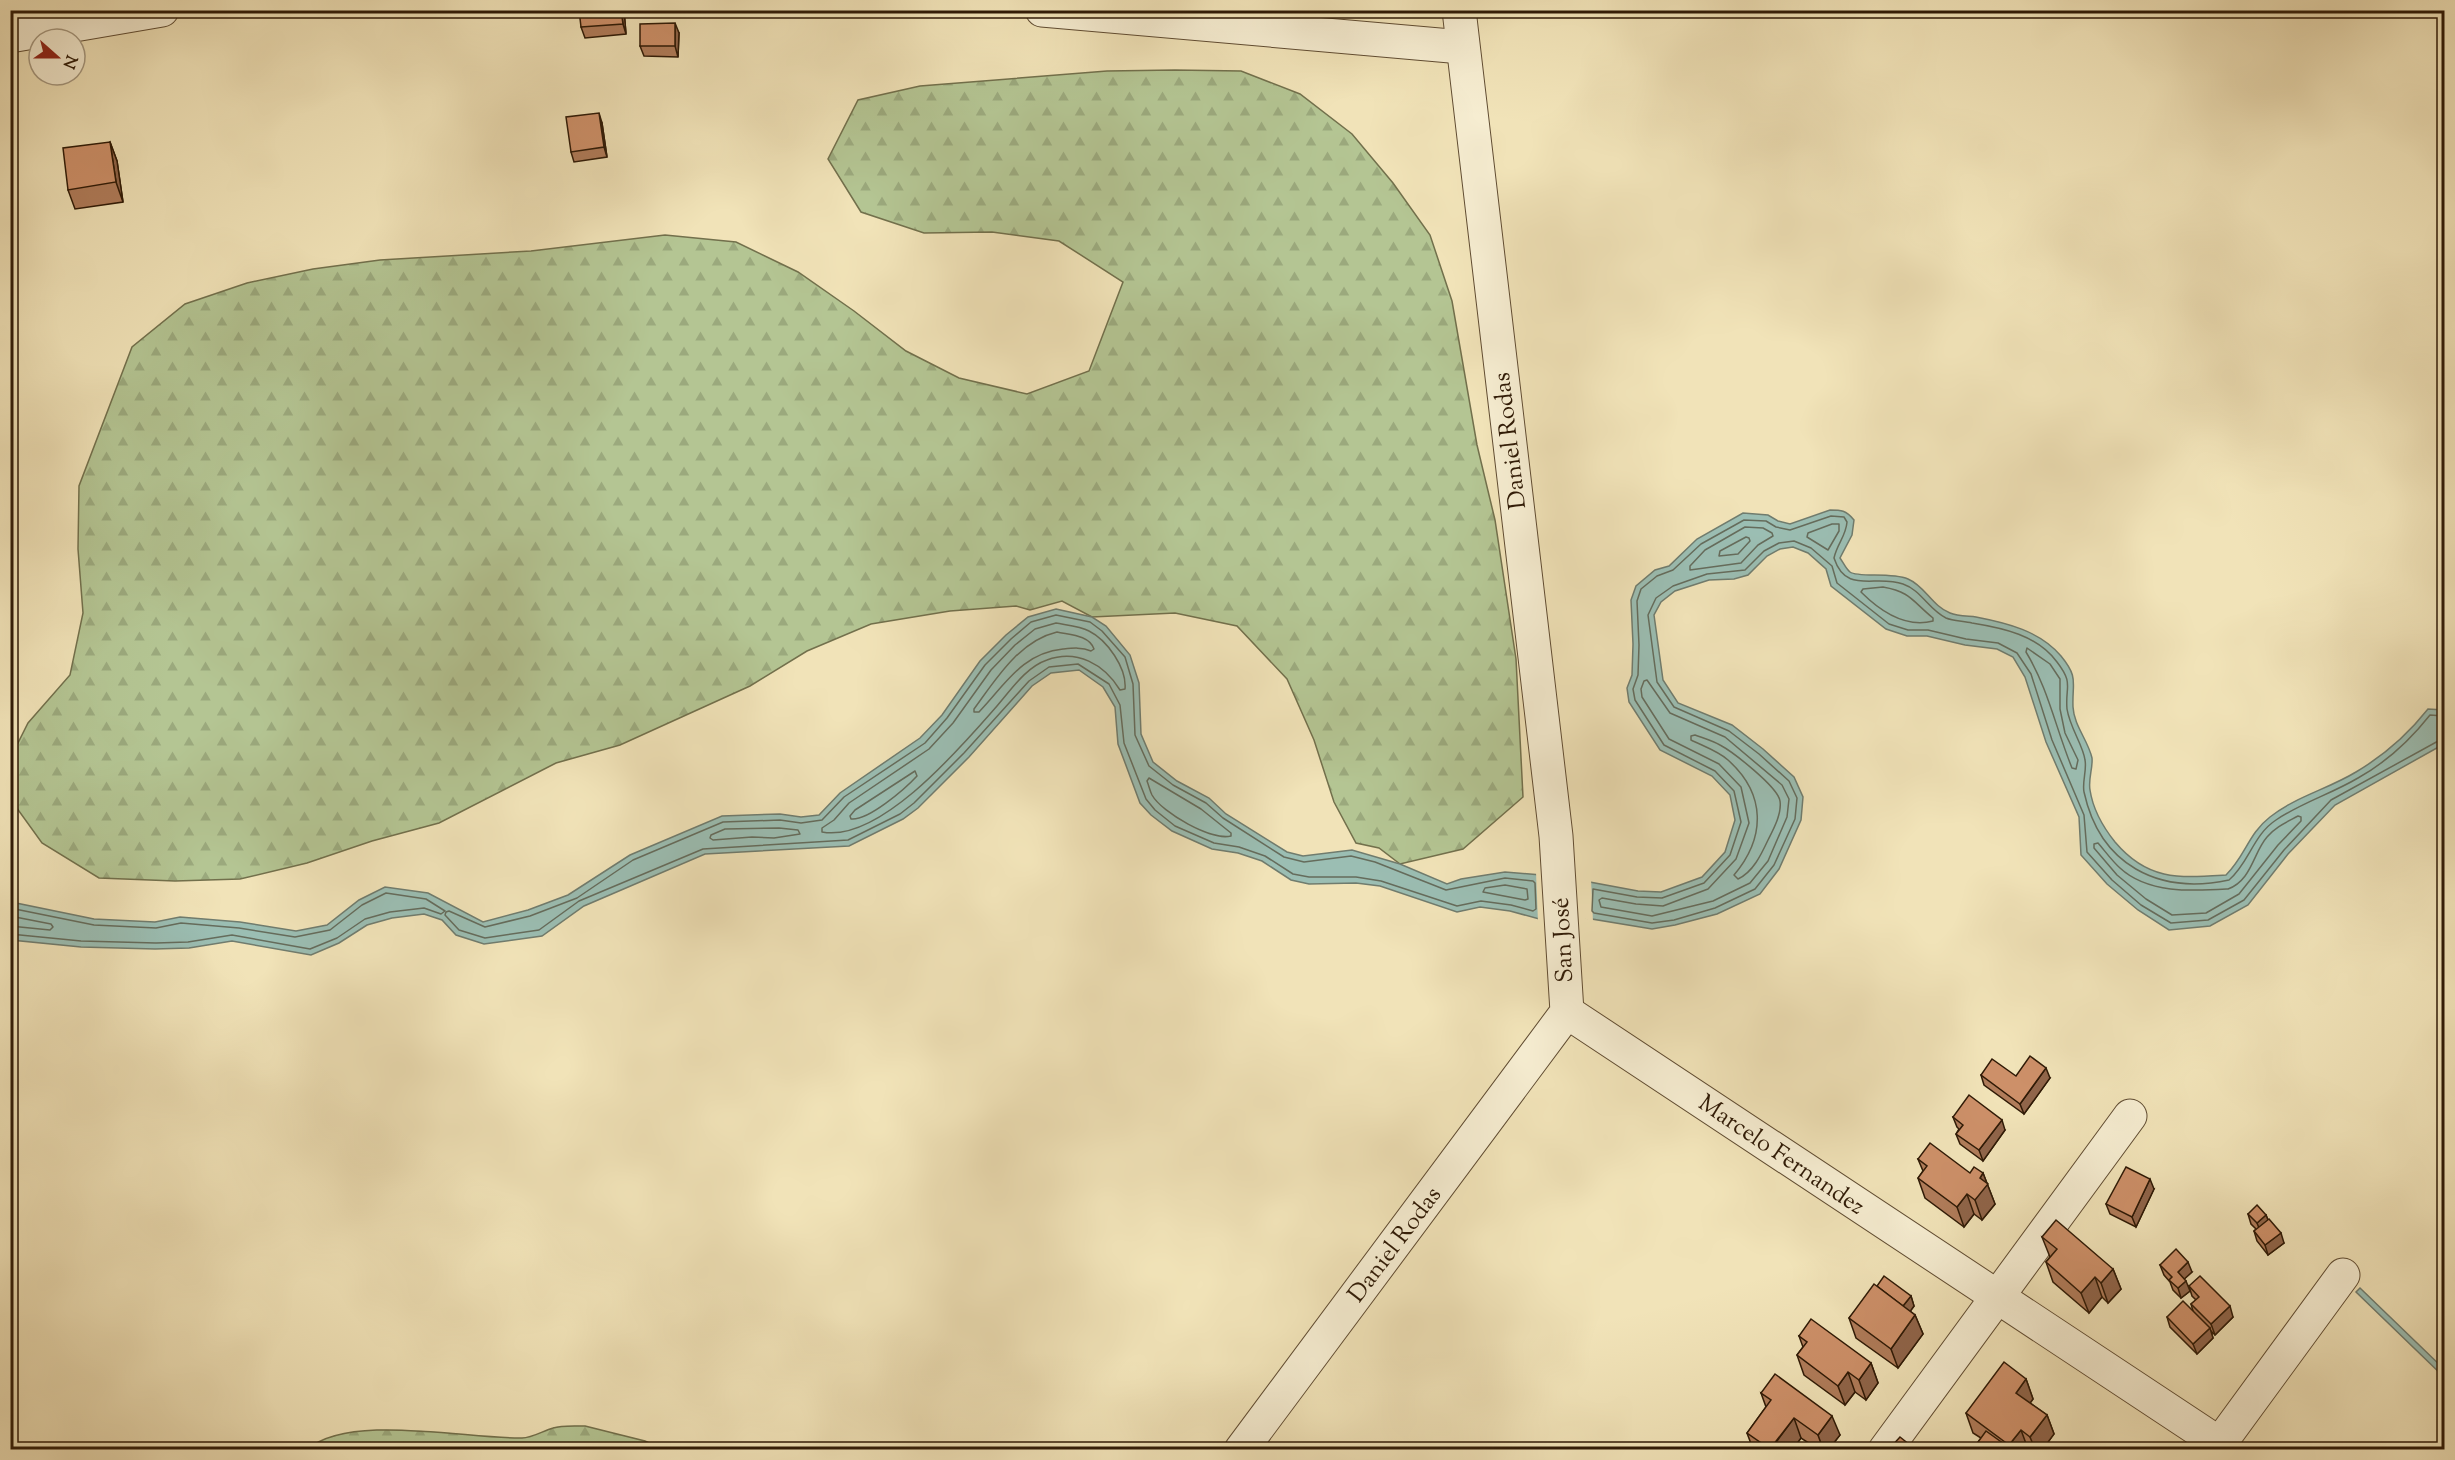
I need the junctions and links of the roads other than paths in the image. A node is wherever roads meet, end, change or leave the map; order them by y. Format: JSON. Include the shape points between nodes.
{"nodes":[{"id":1,"x":162,"y":10,"type":"edge"},
{"id":2,"x":1042,"y":10,"type":"edge"},
{"id":3,"x":1459,"y":10,"type":"edge"},
{"id":4,"x":10,"y":36,"type":"edge"},
{"id":5,"x":1462,"y":47,"type":"junction"},
{"id":6,"x":1556,"y":836,"type":"joint"},
{"id":7,"x":1567,"y":1012,"type":"junction"},
{"id":8,"x":1547,"y":1038,"type":"joint"},
{"id":9,"x":2130,"y":1116,"type":"dead end"},
{"id":10,"x":2343,"y":1275,"type":"dead end"},
{"id":11,"x":1997,"y":1297,"type":"junction"},
{"id":12,"x":2218,"y":1447,"type":"edge"},
{"id":13,"x":1241,"y":1449,"type":"edge"},
{"id":14,"x":1885,"y":1449,"type":"edge"}],
"edges":[{"from":1,"to":4,"type":"street"},
{"from":2,"to":5,"type":"street"},
{"from":3,"to":5,"type":"street","name":"Daniel Rodas"},
{"from":5,"to":6,"type":"street","name":"Daniel Rodas"},
{"from":6,"to":7,"type":"street","name":"San José"},
{"from":7,"to":8,"type":"street","name":"San José"},
{"from":7,"to":11,"type":"street","name":"Marcelo Fernandez"},
{"from":8,"to":13,"type":"street","name":"Daniel Rodas"},
{"from":9,"to":11,"type":"street"},
{"from":10,"to":12,"type":"street"},
{"from":11,"to":12,"type":"street","name":"Marcelo Fernandez"},
{"from":11,"to":14,"type":"street"}]}
